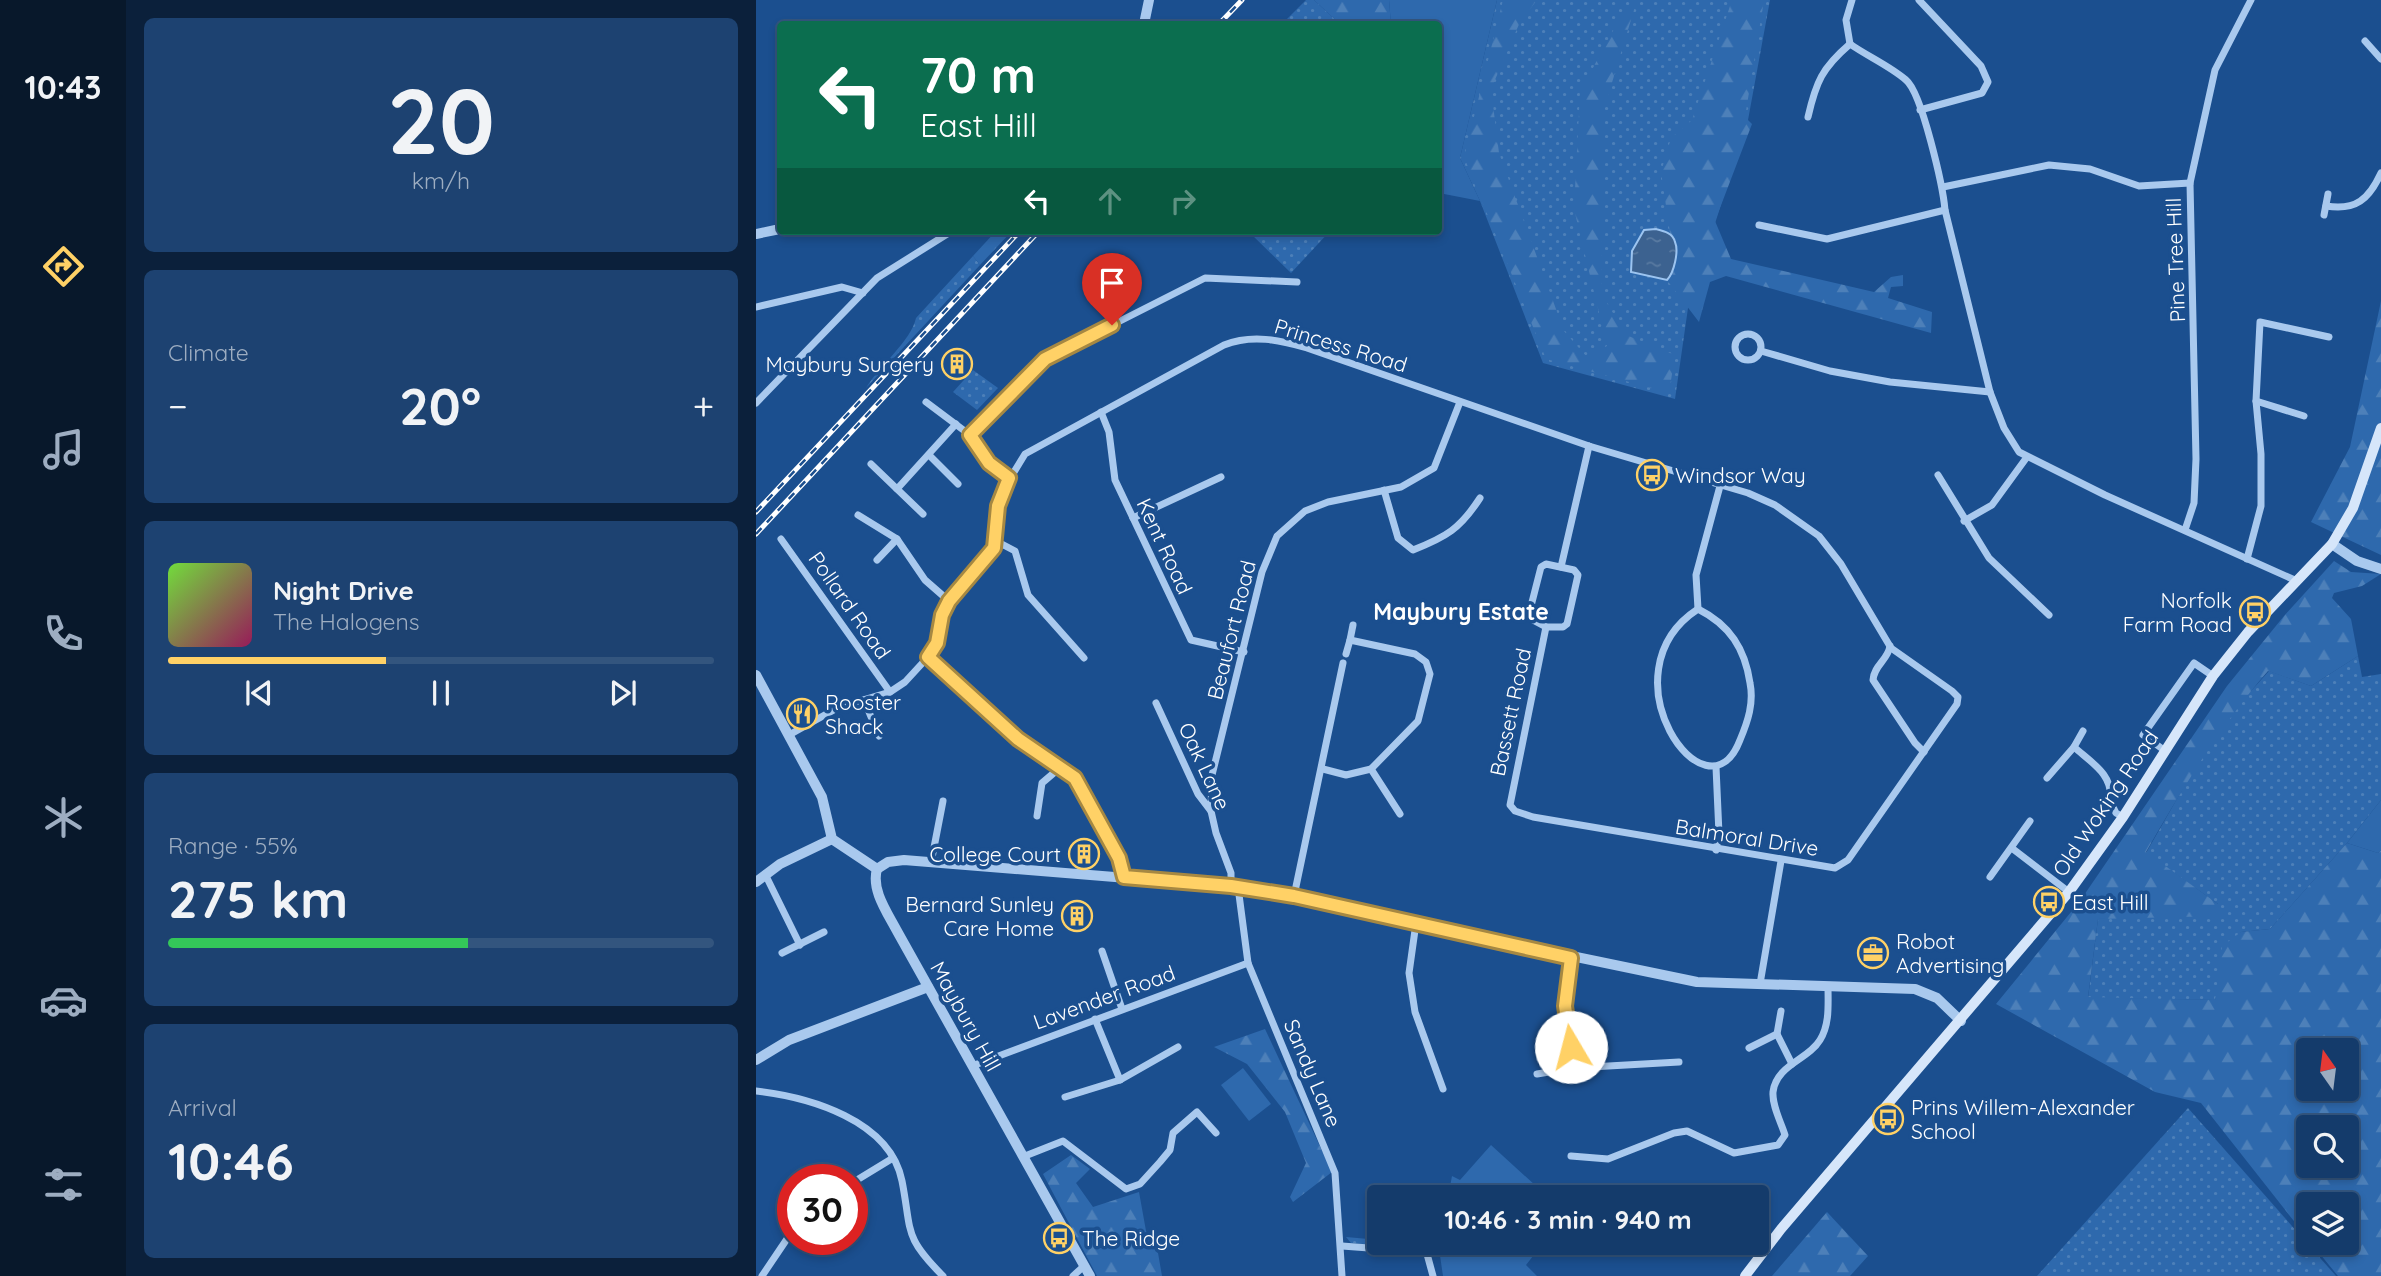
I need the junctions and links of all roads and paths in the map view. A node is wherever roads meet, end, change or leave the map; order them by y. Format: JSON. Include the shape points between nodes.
{"nodes":[{"id":1,"x":1149,"y":0,"type":"edge"},
{"id":2,"x":1852,"y":0,"type":"edge"},
{"id":3,"x":1919,"y":0,"type":"edge"},
{"id":4,"x":2251,"y":0,"type":"edge"},
{"id":5,"x":1145,"y":21,"type":"edge"},
{"id":6,"x":2365,"y":41,"type":"dead end"},
{"id":7,"x":1850,"y":44,"type":"junction"},
{"id":8,"x":2381,"y":59,"type":"edge"},
{"id":9,"x":1920,"y":110,"type":"junction"},
{"id":10,"x":1808,"y":117,"type":"dead end"},
{"id":11,"x":2381,"y":173,"type":"edge"},
{"id":12,"x":2190,"y":183,"type":"junction"},
{"id":13,"x":1943,"y":187,"type":"junction"},
{"id":14,"x":2328,"y":194,"type":"dead end"},
{"id":15,"x":2326,"y":206,"type":"junction"},
{"id":16,"x":1945,"y":210,"type":"junction"},
{"id":17,"x":2324,"y":215,"type":"dead end"},
{"id":18,"x":1759,"y":225,"type":"dead end"},
{"id":19,"x":777,"y":230,"type":"edge"},
{"id":20,"x":756,"y":234,"type":"edge"},
{"id":21,"x":945,"y":235,"type":"edge"},
{"id":22,"x":1297,"y":282,"type":"dead end"},
{"id":23,"x":863,"y":293,"type":"junction"},
{"id":24,"x":756,"y":307,"type":"edge"},
{"id":25,"x":2329,"y":337,"type":"dead end"},
{"id":26,"x":1761,"y":351,"type":"dead end"},
{"id":27,"x":1990,"y":392,"type":"junction"},
{"id":28,"x":2256,"y":401,"type":"junction"},
{"id":29,"x":926,"y":402,"type":"dead end"},
{"id":30,"x":1460,"y":402,"type":"junction"},
{"id":31,"x":756,"y":403,"type":"edge"},
{"id":32,"x":1101,"y":412,"type":"junction"},
{"id":33,"x":2304,"y":416,"type":"dead end"},
{"id":34,"x":956,"y":424,"type":"junction"},
{"id":35,"x":2381,"y":428,"type":"edge"},
{"id":36,"x":970,"y":435,"type":"junction"},
{"id":37,"x":1589,"y":446,"type":"junction"},
{"id":38,"x":930,"y":456,"type":"junction"},
{"id":39,"x":2027,"y":457,"type":"junction"},
{"id":40,"x":871,"y":464,"type":"dead end"},
{"id":41,"x":1938,"y":475,"type":"dead end"},
{"id":42,"x":1221,"y":477,"type":"dead end"},
{"id":43,"x":1009,"y":478,"type":"junction"},
{"id":44,"x":958,"y":484,"type":"dead end"},
{"id":45,"x":1720,"y":486,"type":"junction"},
{"id":46,"x":897,"y":489,"type":"junction"},
{"id":47,"x":1384,"y":490,"type":"junction"},
{"id":48,"x":1480,"y":498,"type":"dead end"},
{"id":49,"x":923,"y":514,"type":"dead end"},
{"id":50,"x":858,"y":515,"type":"dead end"},
{"id":51,"x":1133,"y":518,"type":"junction"},
{"id":52,"x":1964,"y":521,"type":"junction"},
{"id":53,"x":2185,"y":530,"type":"junction"},
{"id":54,"x":781,"y":539,"type":"dead end"},
{"id":55,"x":897,"y":539,"type":"junction"},
{"id":56,"x":996,"y":541,"type":"junction"},
{"id":57,"x":2332,"y":544,"type":"junction"},
{"id":58,"x":2247,"y":559,"type":"junction"},
{"id":59,"x":877,"y":560,"type":"dead end"},
{"id":60,"x":1561,"y":567,"type":"junction"},
{"id":61,"x":2381,"y":569,"type":"edge"},
{"id":62,"x":2297,"y":581,"type":"junction"},
{"id":63,"x":949,"y":601,"type":"junction"},
{"id":64,"x":1698,"y":609,"type":"junction"},
{"id":65,"x":2049,"y":615,"type":"dead end"},
{"id":66,"x":1353,"y":625,"type":"dead end"},
{"id":67,"x":1546,"y":627,"type":"junction"},
{"id":68,"x":1350,"y":640,"type":"junction"},
{"id":69,"x":1890,"y":646,"type":"junction"},
{"id":70,"x":1244,"y":652,"type":"junction"},
{"id":71,"x":1346,"y":654,"type":"dead end"},
{"id":72,"x":928,"y":657,"type":"junction"},
{"id":73,"x":1084,"y":658,"type":"dead end"},
{"id":74,"x":1343,"y":663,"type":"dead end"},
{"id":75,"x":756,"y":675,"type":"edge"},
{"id":76,"x":2213,"y":676,"type":"junction"},
{"id":77,"x":890,"y":692,"type":"junction"},
{"id":78,"x":864,"y":700,"type":"junction"},
{"id":79,"x":1156,"y":703,"type":"dead end"},
{"id":80,"x":2083,"y":731,"type":"dead end"},
{"id":81,"x":789,"y":735,"type":"junction"},
{"id":82,"x":879,"y":736,"type":"dead end"},
{"id":83,"x":2074,"y":747,"type":"junction"},
{"id":84,"x":2164,"y":750,"type":"junction"},
{"id":85,"x":1924,"y":751,"type":"junction"},
{"id":86,"x":1062,"y":766,"type":"junction"},
{"id":87,"x":1716,"y":767,"type":"junction"},
{"id":88,"x":1323,"y":769,"type":"junction"},
{"id":89,"x":1371,"y":769,"type":"junction"},
{"id":90,"x":2047,"y":778,"type":"dead end"},
{"id":91,"x":943,"y":801,"type":"dead end"},
{"id":92,"x":2110,"y":801,"type":"junction"},
{"id":93,"x":1510,"y":804,"type":"joint"},
{"id":94,"x":1211,"y":811,"type":"junction"},
{"id":95,"x":1400,"y":814,"type":"dead end"},
{"id":96,"x":1037,"y":816,"type":"dead end"},
{"id":97,"x":2123,"y":817,"type":"junction"},
{"id":98,"x":2092,"y":819,"type":"dead end"},
{"id":99,"x":2030,"y":821,"type":"dead end"},
{"id":100,"x":832,"y":839,"type":"junction"},
{"id":101,"x":2013,"y":849,"type":"junction"},
{"id":102,"x":1716,"y":850,"type":"junction"},
{"id":103,"x":1781,"y":861,"type":"junction"},
{"id":104,"x":931,"y":863,"type":"junction"},
{"id":105,"x":877,"y":869,"type":"junction"},
{"id":106,"x":765,"y":874,"type":"junction"},
{"id":107,"x":1124,"y":877,"type":"junction"},
{"id":108,"x":1990,"y":877,"type":"dead end"},
{"id":109,"x":756,"y":882,"type":"edge"},
{"id":110,"x":1234,"y":886,"type":"junction"},
{"id":111,"x":2069,"y":892,"type":"junction"},
{"id":112,"x":1294,"y":896,"type":"junction"},
{"id":113,"x":1416,"y":923,"type":"junction"},
{"id":114,"x":824,"y":932,"type":"dead end"},
{"id":115,"x":800,"y":944,"type":"junction"},
{"id":116,"x":1102,"y":951,"type":"dead end"},
{"id":117,"x":782,"y":953,"type":"dead end"},
{"id":118,"x":1571,"y":958,"type":"junction"},
{"id":119,"x":1248,"y":963,"type":"junction"},
{"id":120,"x":1760,"y":984,"type":"junction"},
{"id":121,"x":1828,"y":986,"type":"junction"},
{"id":122,"x":928,"y":987,"type":"junction"},
{"id":123,"x":1122,"y":1009,"type":"junction"},
{"id":124,"x":1781,"y":1010,"type":"dead end"},
{"id":125,"x":1095,"y":1019,"type":"junction"},
{"id":126,"x":1961,"y":1021,"type":"junction"},
{"id":127,"x":1777,"y":1034,"type":"junction"},
{"id":128,"x":1178,"y":1047,"type":"dead end"},
{"id":129,"x":1749,"y":1048,"type":"dead end"},
{"id":130,"x":756,"y":1060,"type":"edge"},
{"id":131,"x":1679,"y":1062,"type":"dead end"},
{"id":132,"x":1792,"y":1064,"type":"junction"},
{"id":133,"x":972,"y":1066,"type":"junction"},
{"id":134,"x":1573,"y":1068,"type":"junction"},
{"id":135,"x":1537,"y":1073,"type":"dead end"},
{"id":136,"x":1120,"y":1080,"type":"junction"},
{"id":137,"x":1443,"y":1089,"type":"dead end"},
{"id":138,"x":756,"y":1091,"type":"edge"},
{"id":139,"x":1065,"y":1097,"type":"dead end"},
{"id":140,"x":1216,"y":1133,"type":"dead end"},
{"id":141,"x":1025,"y":1156,"type":"junction"},
{"id":142,"x":1571,"y":1156,"type":"dead end"},
{"id":143,"x":893,"y":1158,"type":"junction"},
{"id":144,"x":868,"y":1173,"type":"edge"},
{"id":145,"x":1342,"y":1246,"type":"junction"},
{"id":146,"x":777,"y":1254,"type":"edge"},
{"id":147,"x":1087,"y":1271,"type":"edge"},
{"id":148,"x":762,"y":1276,"type":"edge"},
{"id":149,"x":943,"y":1276,"type":"edge"},
{"id":150,"x":1073,"y":1276,"type":"edge"},
{"id":151,"x":1342,"y":1276,"type":"edge"},
{"id":152,"x":1433,"y":1276,"type":"edge"},
{"id":153,"x":1745,"y":1276,"type":"edge"}],
"edges":[{"from":1,"to":5,"type":"street"},
{"from":2,"to":7,"type":"street","via":[[1846,20]]},
{"from":3,"to":9,"type":"street","via":[[1981,66],[1988,82],[1982,93]]},
{"from":4,"to":12,"type":"street","name":"Pine Tree Hill","via":[[2215,70]]},
{"from":6,"to":8,"type":"street"},
{"from":7,"to":9,"type":"street","via":[[1908,81]]},
{"from":7,"to":10,"type":"street","via":[[1828,63]]},
{"from":9,"to":13,"type":"street"},
{"from":11,"to":15,"type":"street","via":[[2373,190],[2355,206]]},
{"from":12,"to":13,"type":"street","via":[[2139,186],[2091,169],[2049,165]]},
{"from":12,"to":53,"type":"street","name":"Pine Tree Hill","via":[[2196,459],[2194,503]]},
{"from":13,"to":16,"type":"street"},
{"from":14,"to":15,"type":"street"},
{"from":15,"to":17,"type":"street"},
{"from":16,"to":18,"type":"street","via":[[1827,239]]},
{"from":16,"to":27,"type":"street"},
{"from":19,"to":20,"type":"street"},
{"from":21,"to":23,"type":"street","via":[[895,264]]},
{"from":22,"to":36,"type":"street","via":[[1205,278],[1045,359]]},
{"from":23,"to":24,"type":"street","via":[[842,287]]},
{"from":23,"to":31,"type":"street"},
{"from":25,"to":28,"type":"street","via":[[2260,322]]},
{"from":26,"to":27,"type":"street","via":[[1830,372]]},
{"from":27,"to":39,"type":"street","via":[[2004,428],[2019,453]]},
{"from":28,"to":33,"type":"street"},
{"from":28,"to":58,"type":"street","via":[[2261,506]]},
{"from":29,"to":34,"type":"street"},
{"from":30,"to":32,"type":"street","name":"Princess Road","via":[[1296,345],[1261,338],[1239,339]]},
{"from":30,"to":37,"type":"street","name":"Princess Road"},
{"from":30,"to":47,"type":"street","name":"Beaufort Road","via":[[1434,468],[1401,487]]},
{"from":32,"to":43,"type":"street","name":"Princess Road","via":[[1035,446],[1015,465]]},
{"from":32,"to":51,"type":"street","name":"Kent Road","via":[[1109,432],[1115,480]]},
{"from":34,"to":36,"type":"street"},
{"from":34,"to":38,"type":"street"},
{"from":35,"to":57,"type":"main road","name":"Old Woking Road","via":[[2353,508]]},
{"from":36,"to":43,"type":"street","via":[[989,463]]},
{"from":37,"to":45,"type":"street","name":"Princess Road"},
{"from":37,"to":60,"type":"street"},
{"from":38,"to":44,"type":"street"},
{"from":38,"to":46,"type":"street"},
{"from":39,"to":52,"type":"street","via":[[1992,505]]},
{"from":39,"to":53,"type":"street"},
{"from":40,"to":46,"type":"street"},
{"from":41,"to":52,"type":"street"},
{"from":42,"to":51,"type":"street"},
{"from":43,"to":56,"type":"street","name":"Princess Road","via":[[998,506]]},
{"from":45,"to":64,"type":"street","via":[[1696,575]]},
{"from":45,"to":69,"type":"street","name":"Balmoral Drive","via":[[1775,505],[1819,536]]},
{"from":46,"to":49,"type":"street"},
{"from":47,"to":48,"type":"street","via":[[1398,538],[1413,550],[1440,540],[1464,523]]},
{"from":47,"to":70,"type":"street","name":"Beaufort Road","via":[[1306,511],[1277,536],[1262,572]]},
{"from":50,"to":55,"type":"street"},
{"from":51,"to":70,"type":"street","name":"Kent Road","via":[[1191,640]]},
{"from":52,"to":65,"type":"street","via":[[1989,558]]},
{"from":53,"to":58,"type":"street"},
{"from":54,"to":77,"type":"street","name":"Pollard Road"},
{"from":55,"to":59,"type":"street"},
{"from":55,"to":63,"type":"street","via":[[925,580]]},
{"from":56,"to":63,"type":"street","via":[[989,556]]},
{"from":56,"to":73,"type":"street","via":[[1015,551],[1028,595]]},
{"from":57,"to":61,"type":"street","via":[[2357,561]]},
{"from":57,"to":62,"type":"main road","name":"Old Woking Road"},
{"from":58,"to":62,"type":"street"},
{"from":60,"to":67,"type":"street","name":"Bassett Road","via":[[1541,567],[1531,619]]},
{"from":60,"to":67,"type":"street","name":"Bassett Road","via":[[1578,575],[1567,624]]},
{"from":62,"to":76,"type":"main road","name":"Old Woking Road"},
{"from":63,"to":72,"type":"street","via":[[937,643]]},
{"from":64,"to":87,"type":"street","via":[[1732,633],[1746,659],[1752,691],[1738,747],[1726,763]]},
{"from":64,"to":87,"type":"street","via":[[1676,625],[1664,647],[1658,684],[1669,733],[1688,757]]},
{"from":66,"to":68,"type":"street"},
{"from":67,"to":93,"type":"street","name":"Bassett Road"},
{"from":68,"to":71,"type":"street"},
{"from":68,"to":89,"type":"street","via":[[1415,654],[1426,662],[1430,674],[1418,721]]},
{"from":69,"to":85,"type":"street","via":[[1873,680]]},
{"from":69,"to":85,"type":"street","name":"Balmoral Drive","via":[[1958,697]]},
{"from":70,"to":94,"type":"street","name":"Beaufort Road","via":[[1212,775]]},
{"from":72,"to":77,"type":"street"},
{"from":72,"to":86,"type":"street","via":[[1018,739]]},
{"from":74,"to":88,"type":"street"},
{"from":75,"to":81,"type":"street"},
{"from":76,"to":84,"type":"main road","name":"Old Woking Road"},
{"from":76,"to":84,"type":"street","via":[[2194,663],[2143,735]]},
{"from":77,"to":78,"type":"street"},
{"from":78,"to":81,"type":"street","via":[[831,710]]},
{"from":78,"to":82,"type":"street"},
{"from":79,"to":94,"type":"street","name":"Oak Lane"},
{"from":80,"to":83,"type":"street"},
{"from":81,"to":100,"type":"street","via":[[825,803]]},
{"from":83,"to":90,"type":"street"},
{"from":83,"to":92,"type":"street","via":[[2107,778]]},
{"from":84,"to":97,"type":"main road","name":"Old Woking Road"},
{"from":85,"to":103,"type":"street","name":"Balmoral Drive","via":[[1842,866],[1835,869]]},
{"from":86,"to":96,"type":"street","via":[[1042,783]]},
{"from":86,"to":107,"type":"street","via":[[1087,797]]},
{"from":87,"to":102,"type":"street"},
{"from":88,"to":89,"type":"street","via":[[1346,775]]},
{"from":88,"to":112,"type":"street"},
{"from":89,"to":95,"type":"street"},
{"from":91,"to":104,"type":"street"},
{"from":92,"to":97,"type":"street"},
{"from":92,"to":98,"type":"street"},
{"from":93,"to":102,"type":"street","name":"Balmoral Drive","via":[[1515,811],[1533,817]]},
{"from":94,"to":110,"type":"street","name":"Oak Lane"},
{"from":97,"to":111,"type":"main road","name":"Old Woking Road"},
{"from":99,"to":101,"type":"street"},
{"from":100,"to":105,"type":"street"},
{"from":100,"to":106,"type":"street"},
{"from":101,"to":108,"type":"street"},
{"from":101,"to":111,"type":"street"},
{"from":102,"to":103,"type":"street","name":"Balmoral Drive"},
{"from":103,"to":120,"type":"street"},
{"from":104,"to":105,"type":"street","via":[[904,860]]},
{"from":104,"to":107,"type":"street"},
{"from":105,"to":122,"type":"street","name":"Maybury Hill","via":[[878,892]]},
{"from":106,"to":109,"type":"street"},
{"from":106,"to":115,"type":"street"},
{"from":107,"to":110,"type":"street"},
{"from":110,"to":112,"type":"street"},
{"from":110,"to":119,"type":"street","name":"Sandy Lane"},
{"from":111,"to":126,"type":"main road","name":"Old Woking Road"},
{"from":112,"to":113,"type":"street"},
{"from":113,"to":118,"type":"street"},
{"from":113,"to":137,"type":"street","via":[[1409,973],[1415,1012]]},
{"from":114,"to":115,"type":"street"},
{"from":115,"to":117,"type":"street"},
{"from":116,"to":123,"type":"street"},
{"from":118,"to":120,"type":"street","via":[[1697,982]]},
{"from":118,"to":134,"type":"street","via":[[1565,1006]]},
{"from":119,"to":123,"type":"street","name":"Lavender Road"},
{"from":119,"to":145,"type":"street","name":"Sandy Lane","via":[[1331,1158]]},
{"from":120,"to":121,"type":"street"},
{"from":121,"to":126,"type":"street","via":[[1914,989],[1937,998]]},
{"from":121,"to":132,"type":"street","via":[[1828,1018],[1820,1041]]},
{"from":122,"to":130,"type":"street","via":[[789,1040]]},
{"from":122,"to":133,"type":"street","name":"Maybury Hill"},
{"from":123,"to":125,"type":"street","name":"Lavender Road"},
{"from":124,"to":127,"type":"street"},
{"from":125,"to":133,"type":"street","name":"Lavender Road"},
{"from":125,"to":136,"type":"street"},
{"from":126,"to":153,"type":"main road","name":"Old Woking Road"},
{"from":127,"to":129,"type":"street"},
{"from":127,"to":132,"type":"street"},
{"from":128,"to":136,"type":"street"},
{"from":131,"to":134,"type":"street"},
{"from":132,"to":142,"type":"street","via":[[1774,1087],[1784,1135],[1783,1141],[1772,1147],[1734,1153],[1687,1131],[1608,1159]]},
{"from":133,"to":141,"type":"street","name":"Maybury Hill"},
{"from":134,"to":135,"type":"street"},
{"from":136,"to":139,"type":"street"},
{"from":138,"to":143,"type":"street","via":[[783,1094],[836,1111],[880,1140]]},
{"from":140,"to":141,"type":"street","via":[[1198,1112],[1173,1133],[1170,1150],[1140,1184],[1126,1189],[1063,1141]]},
{"from":141,"to":147,"type":"street","name":"Maybury Hill"},
{"from":143,"to":144,"type":"street"},
{"from":143,"to":149,"type":"street","via":[[902,1180],[909,1234]]},
{"from":145,"to":151,"type":"street","name":"Sandy Lane"},
{"from":145,"to":152,"type":"street","via":[[1423,1252]]},
{"from":146,"to":148,"type":"street"},
{"from":147,"to":150,"type":"street"}]}
